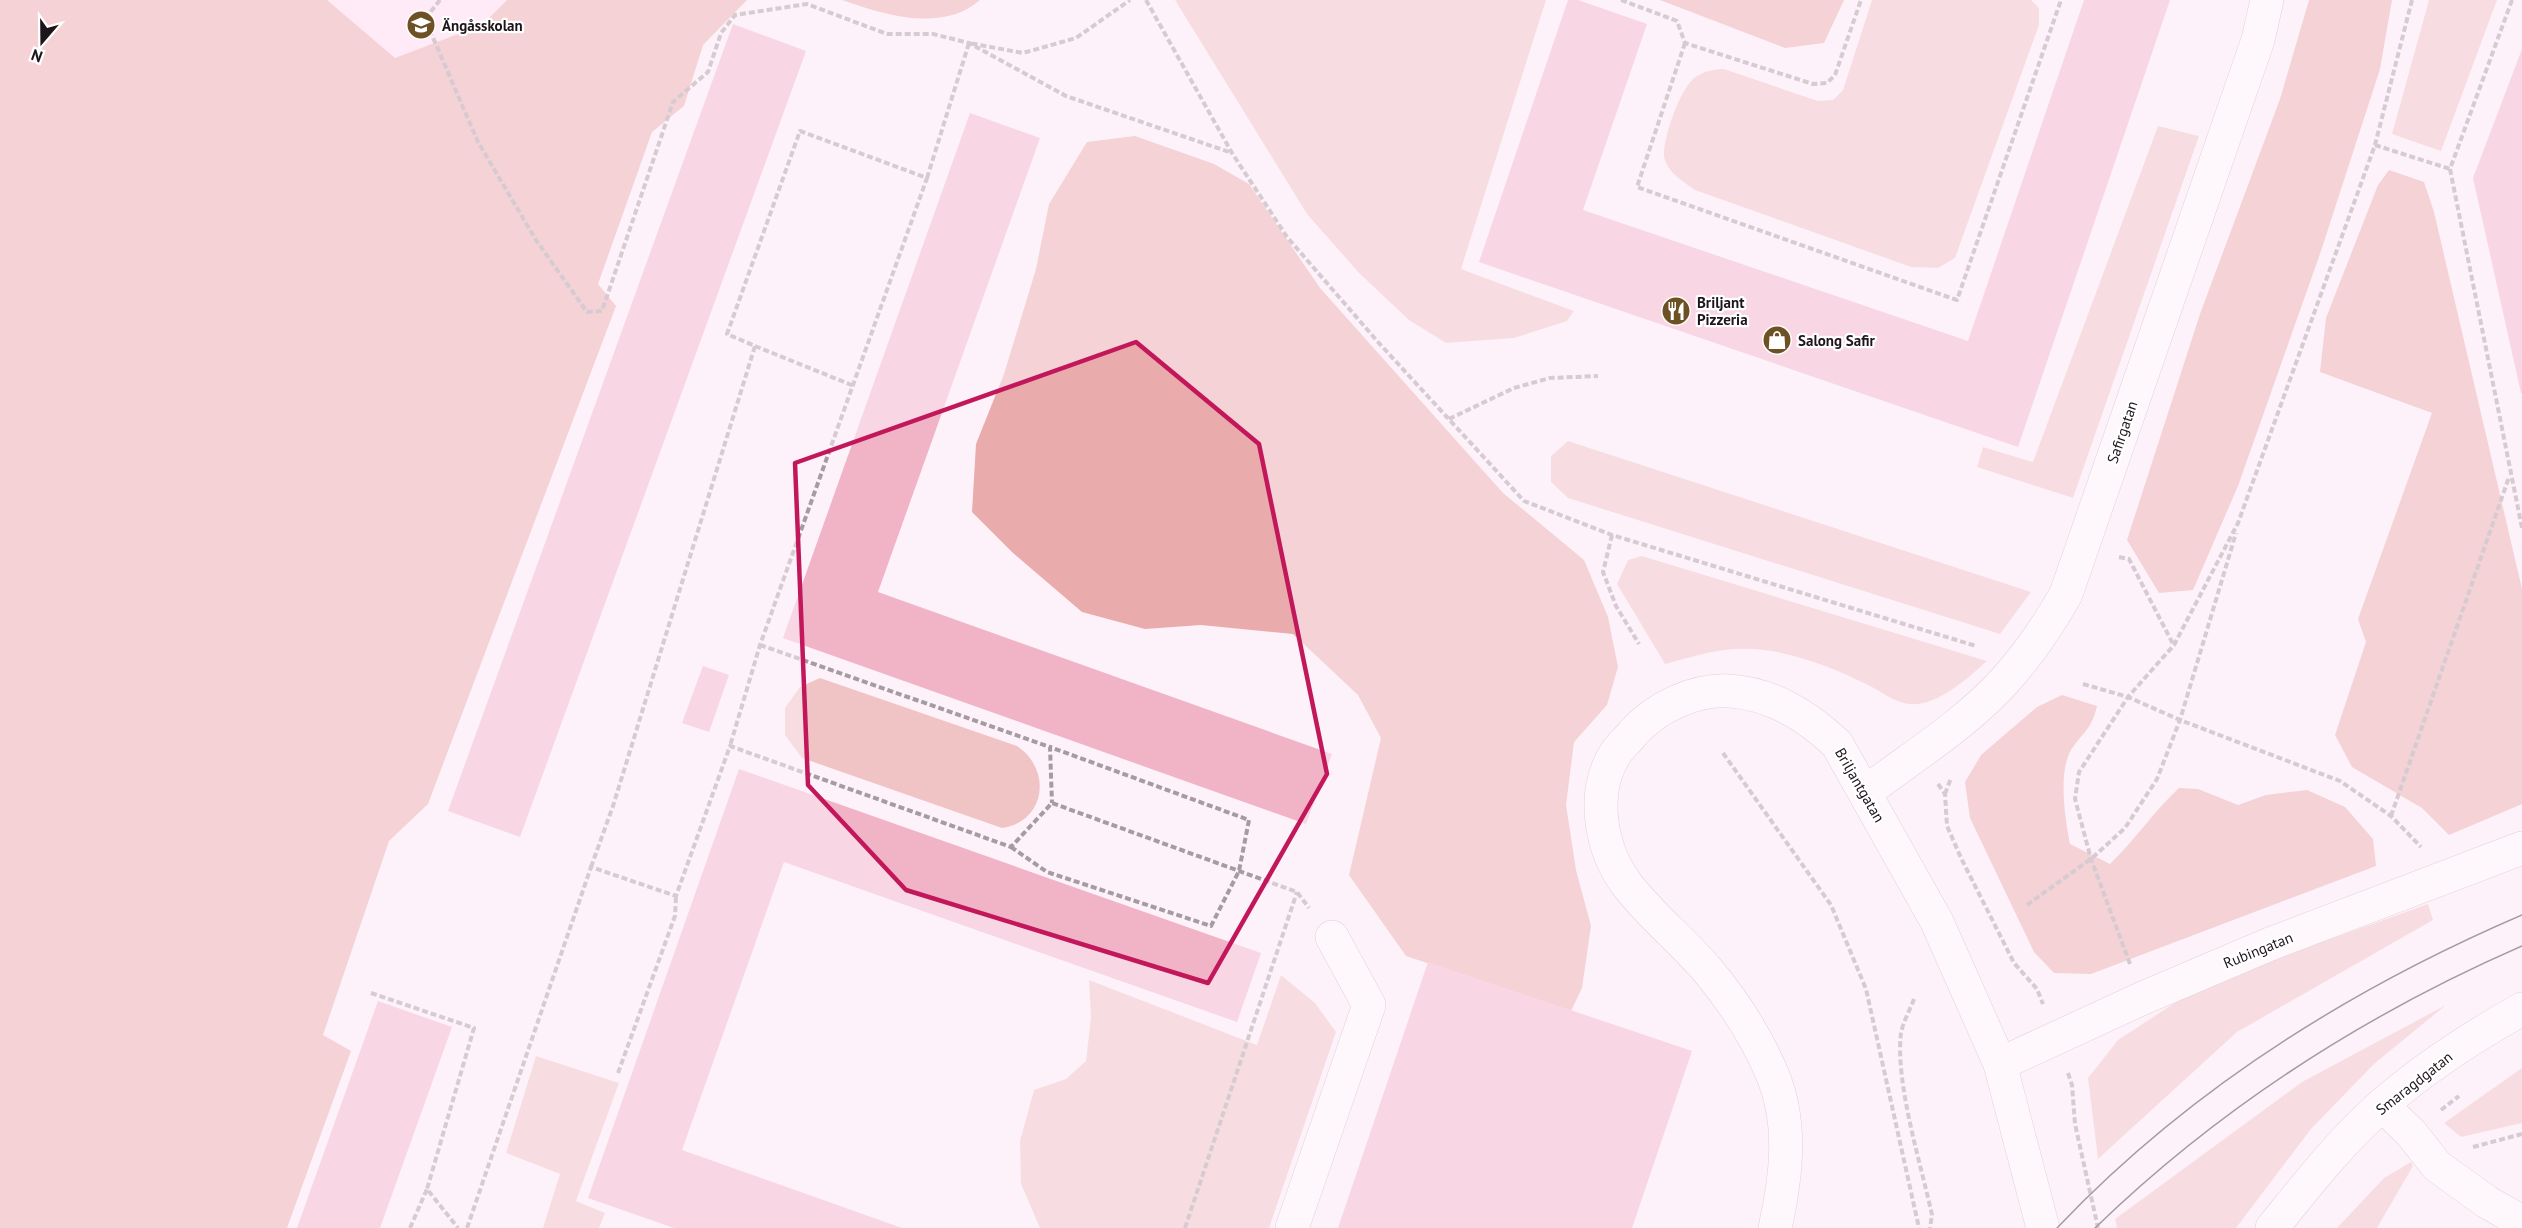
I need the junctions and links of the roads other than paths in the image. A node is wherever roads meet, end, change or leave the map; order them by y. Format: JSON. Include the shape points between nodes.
{"nodes":[{"id":1,"x":2267,"y":0,"type":"edge"},
{"id":2,"x":1866,"y":792,"type":"junction"},
{"id":3,"x":2522,"y":848,"type":"edge"},
{"id":4,"x":1332,"y":937,"type":"road end"},
{"id":5,"x":2522,"y":1009,"type":"edge"},
{"id":6,"x":2000,"y":1064,"type":"junction"},
{"id":7,"x":2382,"y":1105,"type":"junction"},
{"id":8,"x":2522,"y":1222,"type":"edge"},
{"id":9,"x":1292,"y":1228,"type":"edge"},
{"id":10,"x":1775,"y":1228,"type":"edge"},
{"id":11,"x":2043,"y":1228,"type":"edge"},
{"id":12,"x":2272,"y":1228,"type":"edge"}],
"edges":[{"from":1,"to":2,"type":"street","name":"Safirgatan","via":[[2258,40],[2066,594],[2042,636],[2007,679],[1962,719]]},
{"from":2,"to":6,"type":"street","name":"Briljantgatan","via":[[1937,922]]},
{"from":2,"to":10,"type":"street","name":"Briljantgatan","via":[[1837,744],[1815,723],[1783,704],[1751,693],[1712,690],[1670,705],[1642,724],[1615,754],[1604,787],[1601,822],[1610,856],[1628,886],[1710,973],[1750,1032],[1774,1077],[1786,1128],[1783,1191]]},
{"from":3,"to":6,"type":"street","name":"Rubingatan","via":[[2270,944]]},
{"from":4,"to":9,"type":"street","via":[[1369,1005]]},
{"from":5,"to":7,"type":"street","name":"Smaragdgatan"},
{"from":6,"to":11,"type":"street","name":"Briljantgatan"},
{"from":7,"to":8,"type":"street","via":[[2438,1166]]},
{"from":7,"to":12,"type":"street","name":"Smaragdgatan"}]}
